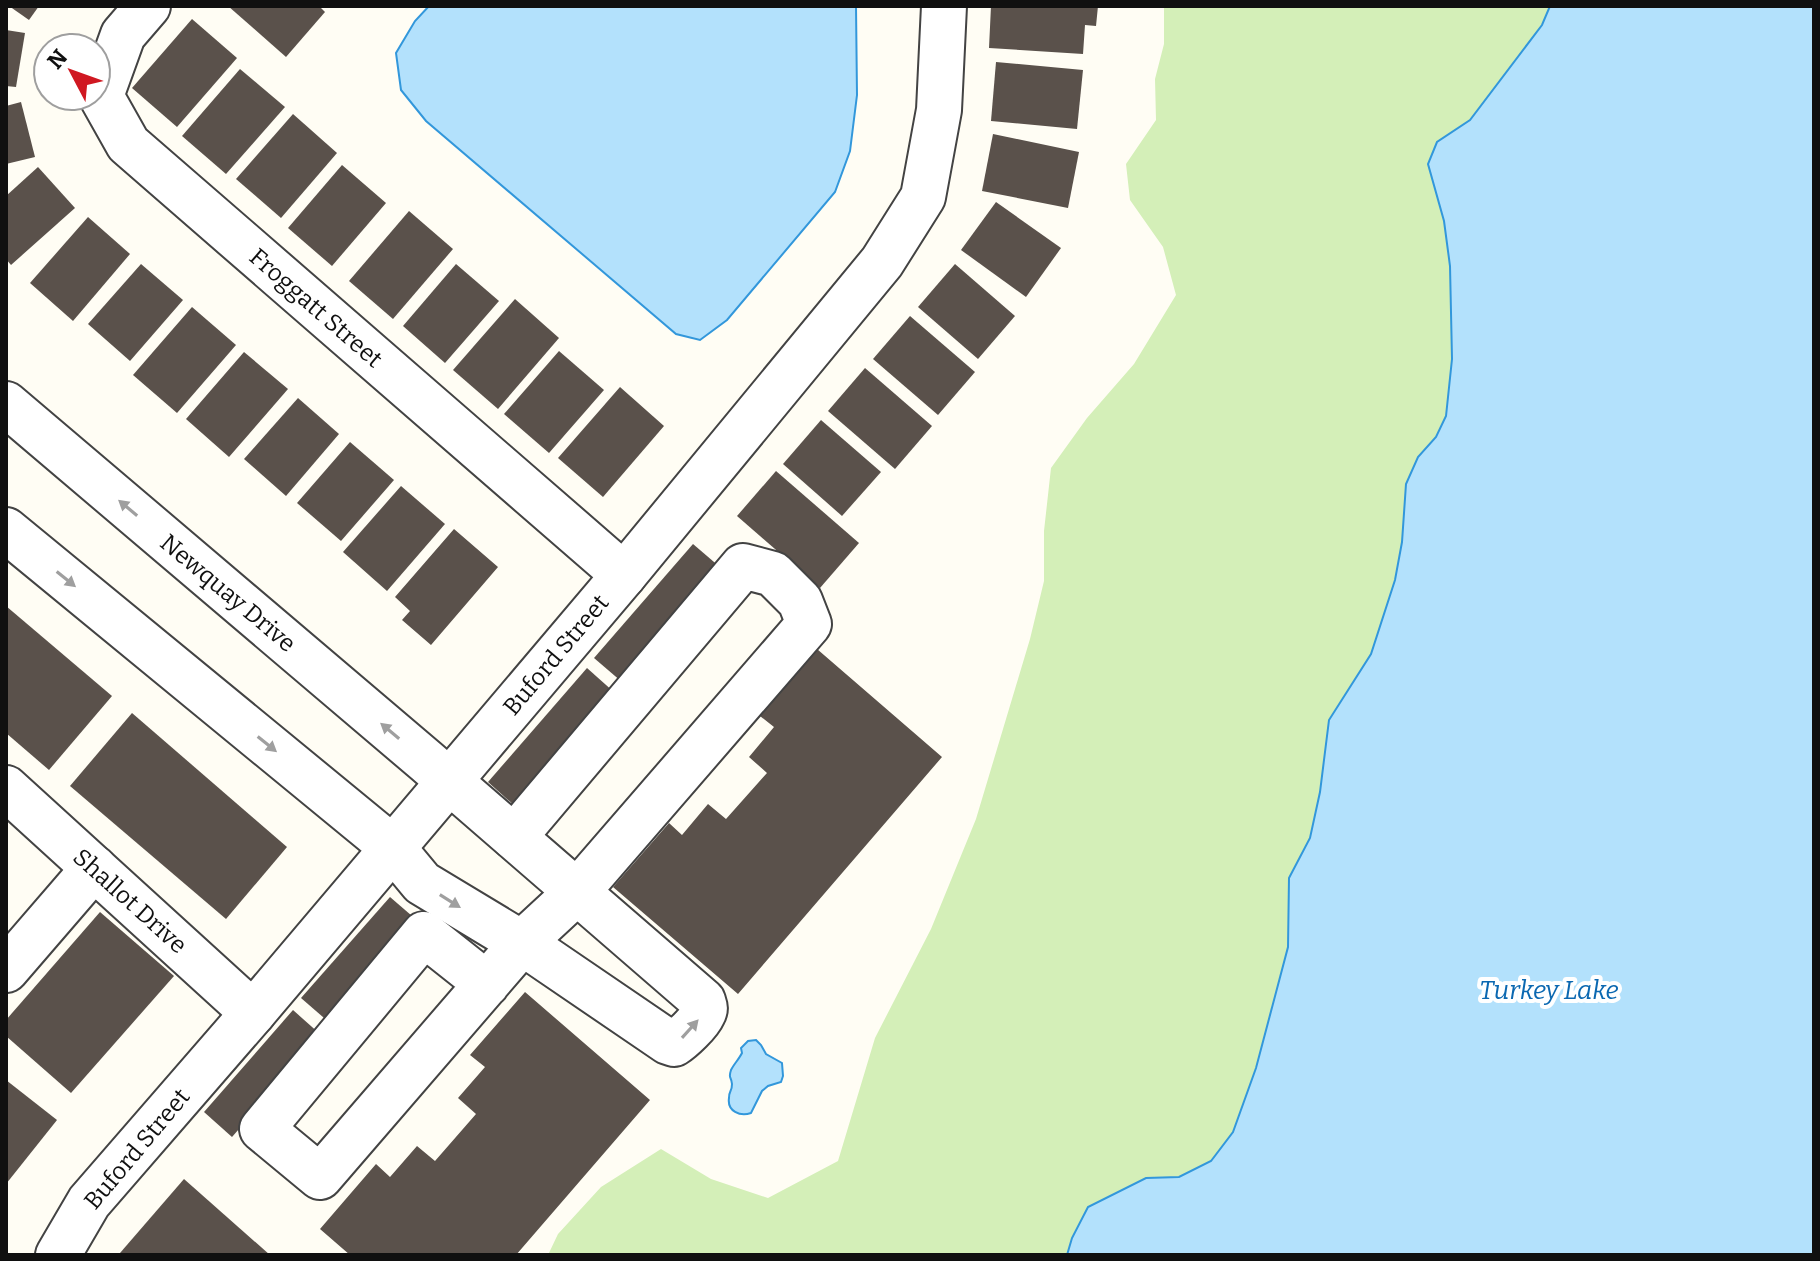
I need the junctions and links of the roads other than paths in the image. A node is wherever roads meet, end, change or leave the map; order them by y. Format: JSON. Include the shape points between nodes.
{"nodes":[{"id":1,"x":148,"y":6,"type":"edge"},
{"id":2,"x":944,"y":6,"type":"edge"},
{"id":3,"x":6,"y":404,"type":"edge"},
{"id":4,"x":6,"y":530,"type":"edge"},
{"id":5,"x":624,"y":575,"type":"junction"},
{"id":6,"x":449,"y":781,"type":"junction"},
{"id":7,"x":6,"y":788,"type":"edge"},
{"id":8,"x":514,"y":837,"type":"junction"},
{"id":9,"x":393,"y":848,"type":"junction"},
{"id":10,"x":94,"y":868,"type":"junction"},
{"id":11,"x":577,"y":892,"type":"junction"},
{"id":12,"x":521,"y":944,"type":"junction"},
{"id":13,"x":6,"y":970,"type":"edge"},
{"id":14,"x":487,"y":984,"type":"junction"},
{"id":15,"x":253,"y":1013,"type":"junction"},
{"id":16,"x":58,"y":1255,"type":"edge"}],
"edges":[{"from":1,"to":5,"type":"street","name":"Froggatt Street","via":[[123,35],[101,96],[128,144]]},
{"from":2,"to":5,"type":"street","name":"Buford Street","via":[[939,110],[923,197],[882,262]]},
{"from":6,"to":3,"type":"street","name":"Newquay Drive","one_way":true},
{"from":4,"to":9,"type":"street","one_way":true},
{"from":5,"to":6,"type":"street","name":"Buford Street"},
{"from":6,"to":8,"type":"street","name":"Newquay Drive"},
{"from":6,"to":9,"type":"street","name":"Buford Street"},
{"from":7,"to":10,"type":"street","name":"Shallot Drive"},
{"from":8,"to":11,"type":"street","name":"Newquay Drive"},
{"from":8,"to":11,"type":"street","via":[[743,566],[773,574],[800,601],[809,624]]},
{"from":9,"to":12,"type":"street","name":"Newquay Drive","one_way":true,"via":[[422,883]]},
{"from":9,"to":15,"type":"street","name":"Buford Street"},
{"from":10,"to":13,"type":"street"},
{"from":10,"to":15,"type":"street","name":"Shallot Drive"},
{"from":11,"to":12,"type":"street"},
{"from":12,"to":11,"type":"street","name":"Newquay Drive","one_way":true,"via":[[668,1042],[680,1040],[704,1013],[703,1001]]},
{"from":12,"to":14,"type":"street"},
{"from":14,"to":14,"type":"street","via":[[424,934],[262,1129],[320,1177]]},
{"from":15,"to":16,"type":"street","name":"Buford Street","via":[[89,1202]]}]}
